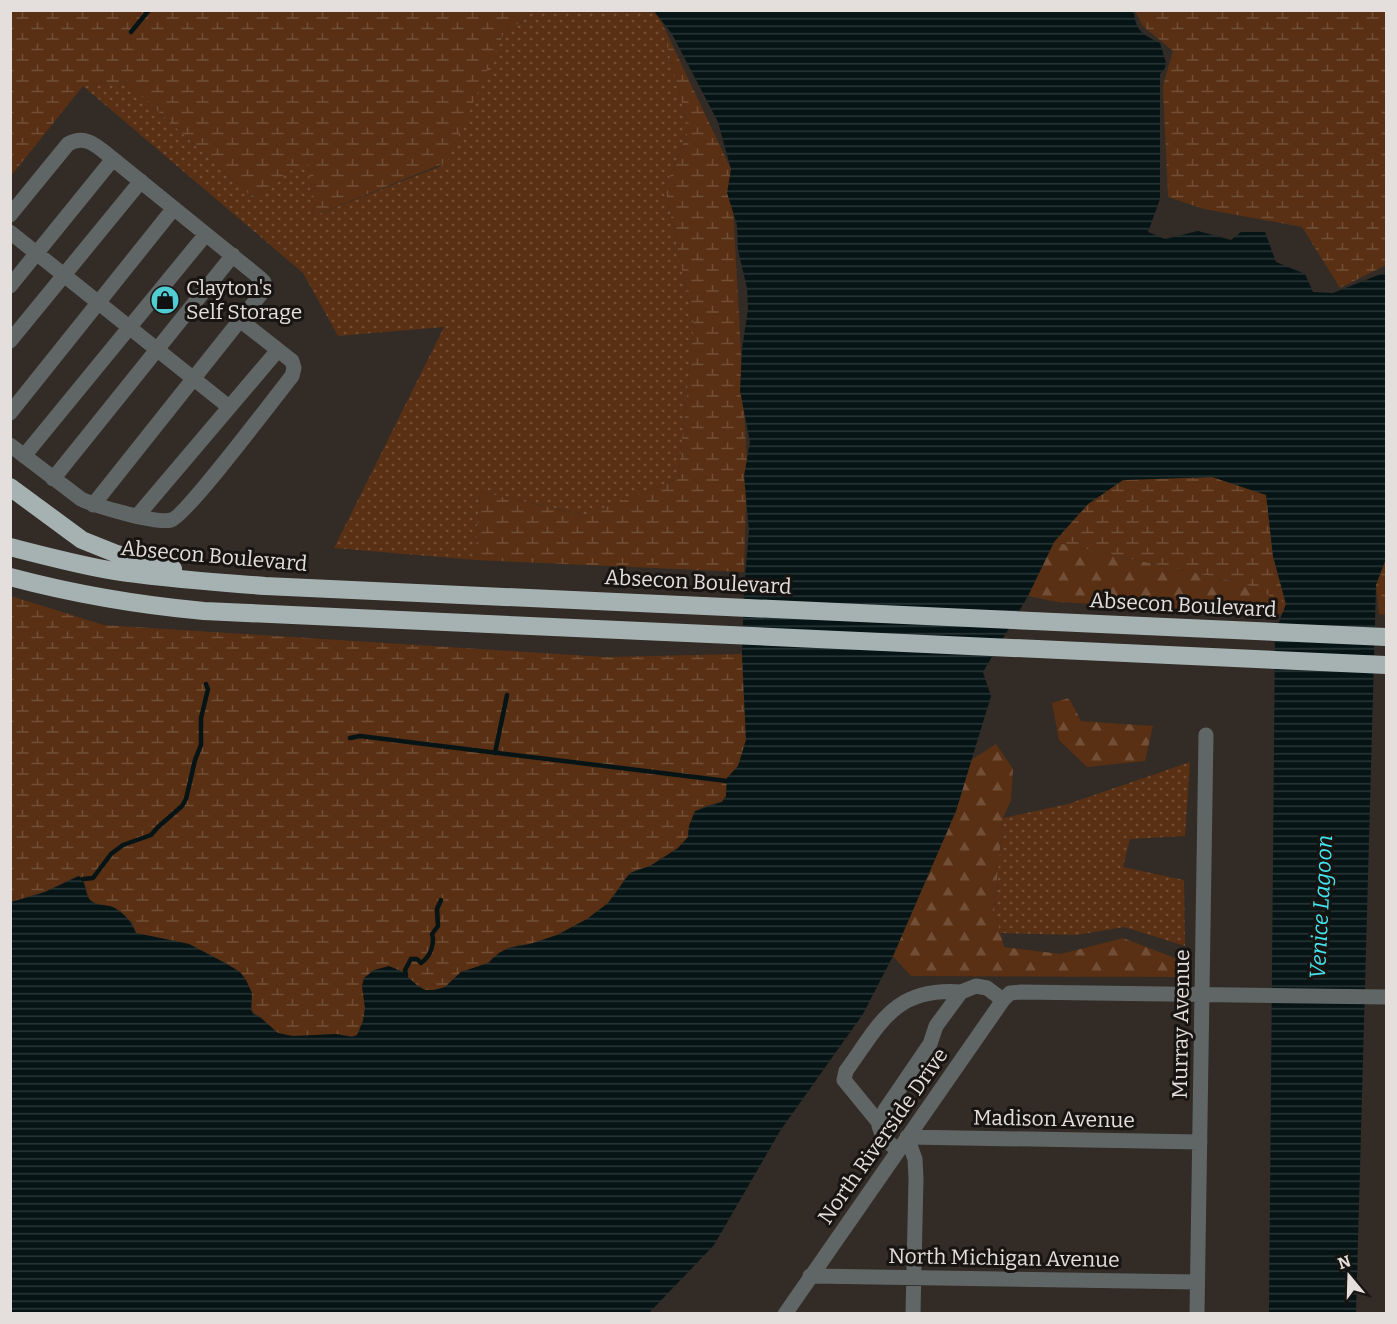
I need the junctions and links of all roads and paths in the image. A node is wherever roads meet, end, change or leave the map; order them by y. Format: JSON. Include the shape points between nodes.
{"nodes":[{"id":1,"x":113,"y":159,"type":"junction"},
{"id":2,"x":141,"y":181,"type":"junction"},
{"id":3,"x":174,"y":208,"type":"junction"},
{"id":4,"x":10,"y":214,"type":"edge"},
{"id":5,"x":10,"y":232,"type":"edge"},
{"id":6,"x":206,"y":234,"type":"junction"},
{"id":7,"x":36,"y":252,"type":"junction"},
{"id":8,"x":233,"y":255,"type":"junction"},
{"id":9,"x":64,"y":275,"type":"junction"},
{"id":10,"x":10,"y":286,"type":"edge"},
{"id":11,"x":99,"y":303,"type":"junction"},
{"id":12,"x":240,"y":320,"type":"junction"},
{"id":13,"x":129,"y":327,"type":"junction"},
{"id":14,"x":10,"y":341,"type":"edge"},
{"id":15,"x":157,"y":350,"type":"junction"},
{"id":16,"x":278,"y":350,"type":"junction"},
{"id":17,"x":193,"y":378,"type":"junction"},
{"id":18,"x":229,"y":407,"type":"junction"},
{"id":19,"x":10,"y":413,"type":"edge"},
{"id":20,"x":10,"y":445,"type":"edge"},
{"id":21,"x":24,"y":456,"type":"junction"},
{"id":22,"x":53,"y":479,"type":"junction"},
{"id":23,"x":10,"y":487,"type":"edge"},
{"id":24,"x":93,"y":505,"type":"junction"},
{"id":25,"x":138,"y":515,"type":"junction"},
{"id":26,"x":10,"y":547,"type":"edge"},
{"id":27,"x":10,"y":577,"type":"edge"},
{"id":28,"x":224,"y":583,"type":"junction"},
{"id":29,"x":1386,"y":637,"type":"edge"},
{"id":30,"x":1386,"y":665,"type":"edge"},
{"id":31,"x":1206,"y":735,"type":"dead end"},
{"id":32,"x":961,"y":992,"type":"junction"},
{"id":33,"x":1203,"y":995,"type":"junction"},
{"id":34,"x":1386,"y":998,"type":"edge"},
{"id":35,"x":1003,"y":1000,"type":"junction"},
{"id":36,"x":880,"y":1124,"type":"junction"},
{"id":37,"x":908,"y":1137,"type":"junction"},
{"id":38,"x":1200,"y":1142,"type":"junction"},
{"id":39,"x":898,"y":1151,"type":"junction"},
{"id":40,"x":810,"y":1276,"type":"junction"},
{"id":41,"x":914,"y":1277,"type":"junction"},
{"id":42,"x":1197,"y":1282,"type":"junction"},
{"id":43,"x":785,"y":1314,"type":"edge"},
{"id":44,"x":913,"y":1314,"type":"edge"},
{"id":45,"x":1197,"y":1314,"type":"edge"}],
"edges":[{"from":1,"to":2,"type":"street"},
{"from":1,"to":4,"type":"street","via":[[92,142],[75,140]]},
{"from":1,"to":7,"type":"street"},
{"from":2,"to":3,"type":"street"},
{"from":2,"to":9,"type":"street"},
{"from":3,"to":6,"type":"street"},
{"from":3,"to":11,"type":"street"},
{"from":5,"to":7,"type":"street"},
{"from":6,"to":8,"type":"street"},
{"from":6,"to":13,"type":"street"},
{"from":7,"to":9,"type":"street"},
{"from":7,"to":10,"type":"street"},
{"from":8,"to":12,"type":"street","via":[[264,282],[264,290]]},
{"from":8,"to":15,"type":"street"},
{"from":9,"to":11,"type":"street"},
{"from":9,"to":14,"type":"street"},
{"from":11,"to":13,"type":"street"},
{"from":11,"to":19,"type":"street"},
{"from":12,"to":16,"type":"street"},
{"from":12,"to":17,"type":"street"},
{"from":13,"to":15,"type":"street"},
{"from":13,"to":21,"type":"street"},
{"from":15,"to":17,"type":"street"},
{"from":15,"to":22,"type":"street"},
{"from":16,"to":18,"type":"street"},
{"from":16,"to":25,"type":"street","via":[[292,361],[292,376],[182,513],[172,520]]},
{"from":17,"to":18,"type":"street"},
{"from":17,"to":24,"type":"street"},
{"from":18,"to":25,"type":"street"},
{"from":20,"to":21,"type":"street"},
{"from":21,"to":22,"type":"street"},
{"from":22,"to":24,"type":"street"},
{"from":23,"to":28,"type":"highway","via":[[67,530],[99,547]]},
{"from":24,"to":25,"type":"street"},
{"from":26,"to":28,"type":"highway","name":"Absecon Boulevard","via":[[114,571]]},
{"from":27,"to":30,"type":"highway","via":[[95,597],[204,611]]},
{"from":28,"to":29,"type":"highway","name":"Absecon Boulevard"},
{"from":31,"to":33,"type":"street","name":"Murray Avenue"},
{"from":32,"to":35,"type":"street","via":[[976,986],[987,988]]},
{"from":32,"to":36,"type":"street","via":[[936,1026],[930,1044],[885,1110]]},
{"from":32,"to":36,"type":"street","via":[[939,991],[912,998],[889,1012],[846,1071],[844,1080]]},
{"from":33,"to":34,"type":"street"},
{"from":33,"to":35,"type":"street","via":[[1021,992],[1010,993]]},
{"from":33,"to":38,"type":"street","name":"Murray Avenue"},
{"from":35,"to":37,"type":"street","name":"North Riverside Drive"},
{"from":36,"to":39,"type":"street","via":[[883,1137]]},
{"from":37,"to":38,"type":"street","name":"Madison Avenue"},
{"from":37,"to":39,"type":"street","name":"North Riverside Drive"},
{"from":37,"to":41,"type":"street","via":[[915,1159]]},
{"from":38,"to":42,"type":"street","name":"Murray Avenue"},
{"from":39,"to":40,"type":"street","name":"North Riverside Drive"},
{"from":40,"to":41,"type":"street","name":"North Michigan Avenue"},
{"from":40,"to":43,"type":"street","name":"North Riverside Drive"},
{"from":41,"to":42,"type":"street","name":"North Michigan Avenue"},
{"from":41,"to":44,"type":"street"},
{"from":42,"to":45,"type":"street","name":"Murray Avenue"}]}
